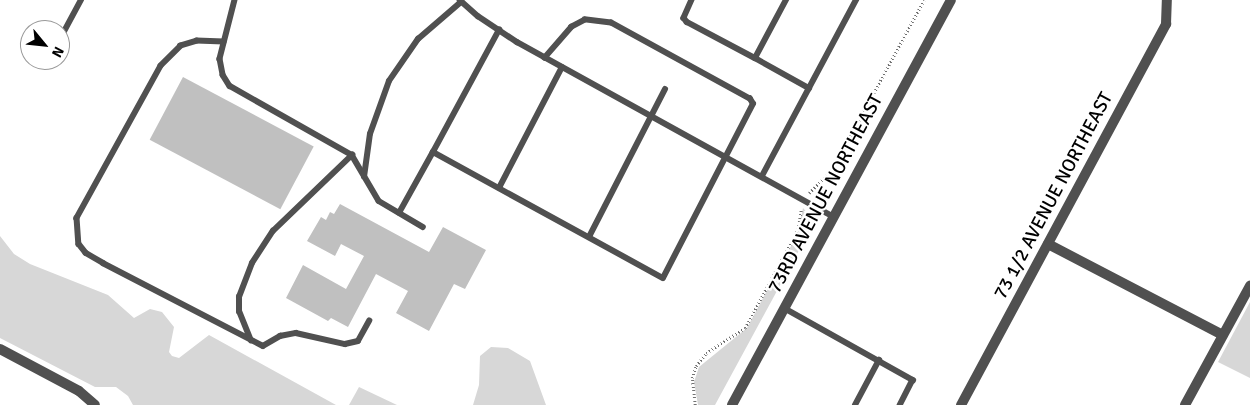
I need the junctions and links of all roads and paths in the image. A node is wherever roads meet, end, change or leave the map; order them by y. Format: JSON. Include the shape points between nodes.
{"nodes":[{"id":1,"x":81,"y":0,"type":"edge"},
{"id":2,"x":234,"y":0,"type":"edge"},
{"id":3,"x":692,"y":0,"type":"edge"},
{"id":4,"x":786,"y":0,"type":"edge"},
{"id":5,"x":856,"y":0,"type":"edge"},
{"id":6,"x":951,"y":0,"type":"edge"},
{"id":7,"x":1167,"y":0,"type":"edge"},
{"id":8,"x":460,"y":1,"type":"edge"},
{"id":9,"x":70,"y":20,"type":"edge"},
{"id":10,"x":499,"y":30,"type":"junction"},
{"id":11,"x":224,"y":42,"type":"junction"},
{"id":12,"x":545,"y":58,"type":"junction"},
{"id":13,"x":755,"y":58,"type":"junction"},
{"id":14,"x":562,"y":67,"type":"junction"},
{"id":15,"x":809,"y":88,"type":"junction"},
{"id":16,"x":665,"y":89,"type":"dead end"},
{"id":17,"x":653,"y":114,"type":"junction"},
{"id":18,"x":433,"y":152,"type":"junction"},
{"id":19,"x":352,"y":155,"type":"junction"},
{"id":20,"x":728,"y":155,"type":"junction"},
{"id":21,"x":762,"y":176,"type":"junction"},
{"id":22,"x":364,"y":178,"type":"junction"},
{"id":23,"x":499,"y":188,"type":"junction"},
{"id":24,"x":398,"y":213,"type":"junction"},
{"id":25,"x":834,"y":217,"type":"junction"},
{"id":26,"x":423,"y":228,"type":"dead end"},
{"id":27,"x":589,"y":237,"type":"junction"},
{"id":28,"x":1048,"y":244,"type":"junction"},
{"id":29,"x":1250,"y":286,"type":"edge"},
{"id":30,"x":784,"y":308,"type":"junction"},
{"id":31,"x":369,"y":321,"type":"dead end"},
{"id":32,"x":1223,"y":335,"type":"junction"},
{"id":33,"x":250,"y":341,"type":"junction"},
{"id":34,"x":0,"y":349,"type":"edge"},
{"id":35,"x":879,"y":360,"type":"junction"},
{"id":36,"x":95,"y":405,"type":"edge"},
{"id":37,"x":732,"y":405,"type":"edge"},
{"id":38,"x":855,"y":405,"type":"edge"},
{"id":39,"x":900,"y":405,"type":"edge"},
{"id":40,"x":961,"y":405,"type":"edge"},
{"id":41,"x":1185,"y":405,"type":"edge"}],
"edges":[{"from":1,"to":9,"type":"lane"},
{"from":2,"to":11,"type":"lane"},
{"from":3,"to":13,"type":"lane","via":[[684,18],[687,22]]},
{"from":4,"to":13,"type":"lane"},
{"from":5,"to":15,"type":"lane"},
{"from":6,"to":25,"type":"street","name":"73RD AVENUE NORTHEAST"},
{"from":7,"to":28,"type":"street","name":"73 1/2 AVENUE NORTHEAST","via":[[1166,24]]},
{"from":8,"to":10,"type":"lane"},
{"from":8,"to":22,"type":"lane","via":[[418,39],[389,81],[370,134]]},
{"from":10,"to":12,"type":"lane"},
{"from":10,"to":18,"type":"lane"},
{"from":11,"to":19,"type":"lane","via":[[220,59],[223,75],[230,86]]},
{"from":11,"to":33,"type":"lane","via":[[197,41],[181,46],[160,66],[76,218],[76,232],[86,253]]},
{"from":12,"to":14,"type":"lane"},
{"from":12,"to":20,"type":"lane","via":[[572,27],[585,20],[611,23],[750,99],[751,110]]},
{"from":13,"to":15,"type":"lane"},
{"from":14,"to":17,"type":"lane"},
{"from":14,"to":23,"type":"lane"},
{"from":15,"to":21,"type":"lane"},
{"from":16,"to":17,"type":"lane"},
{"from":17,"to":20,"type":"lane"},
{"from":17,"to":27,"type":"lane"},
{"from":18,"to":23,"type":"lane"},
{"from":18,"to":24,"type":"lane"},
{"from":19,"to":22,"type":"lane"},
{"from":19,"to":33,"type":"lane","via":[[273,231],[252,262],[239,297],[239,312]]},
{"from":20,"to":21,"type":"lane"},
{"from":20,"to":27,"type":"lane","via":[[664,278]]},
{"from":21,"to":25,"type":"lane"},
{"from":22,"to":24,"type":"lane","via":[[378,201]]},
{"from":23,"to":27,"type":"lane"},
{"from":24,"to":26,"type":"lane"},
{"from":25,"to":30,"type":"street","name":"73RD AVENUE NORTHEAST"},
{"from":28,"to":32,"type":"street"},
{"from":28,"to":40,"type":"street","name":"73 1/2 AVENUE NORTHEAST"},
{"from":29,"to":32,"type":"street"},
{"from":30,"to":35,"type":"lane"},
{"from":30,"to":37,"type":"street","name":"73RD AVENUE NORTHEAST"},
{"from":31,"to":33,"type":"lane","via":[[358,340],[345,344],[296,333],[280,336],[263,346]]},
{"from":32,"to":41,"type":"street"},
{"from":34,"to":36,"type":"street","via":[[79,391]]},
{"from":35,"to":38,"type":"lane"},
{"from":35,"to":39,"type":"lane","via":[[913,380]]}]}
